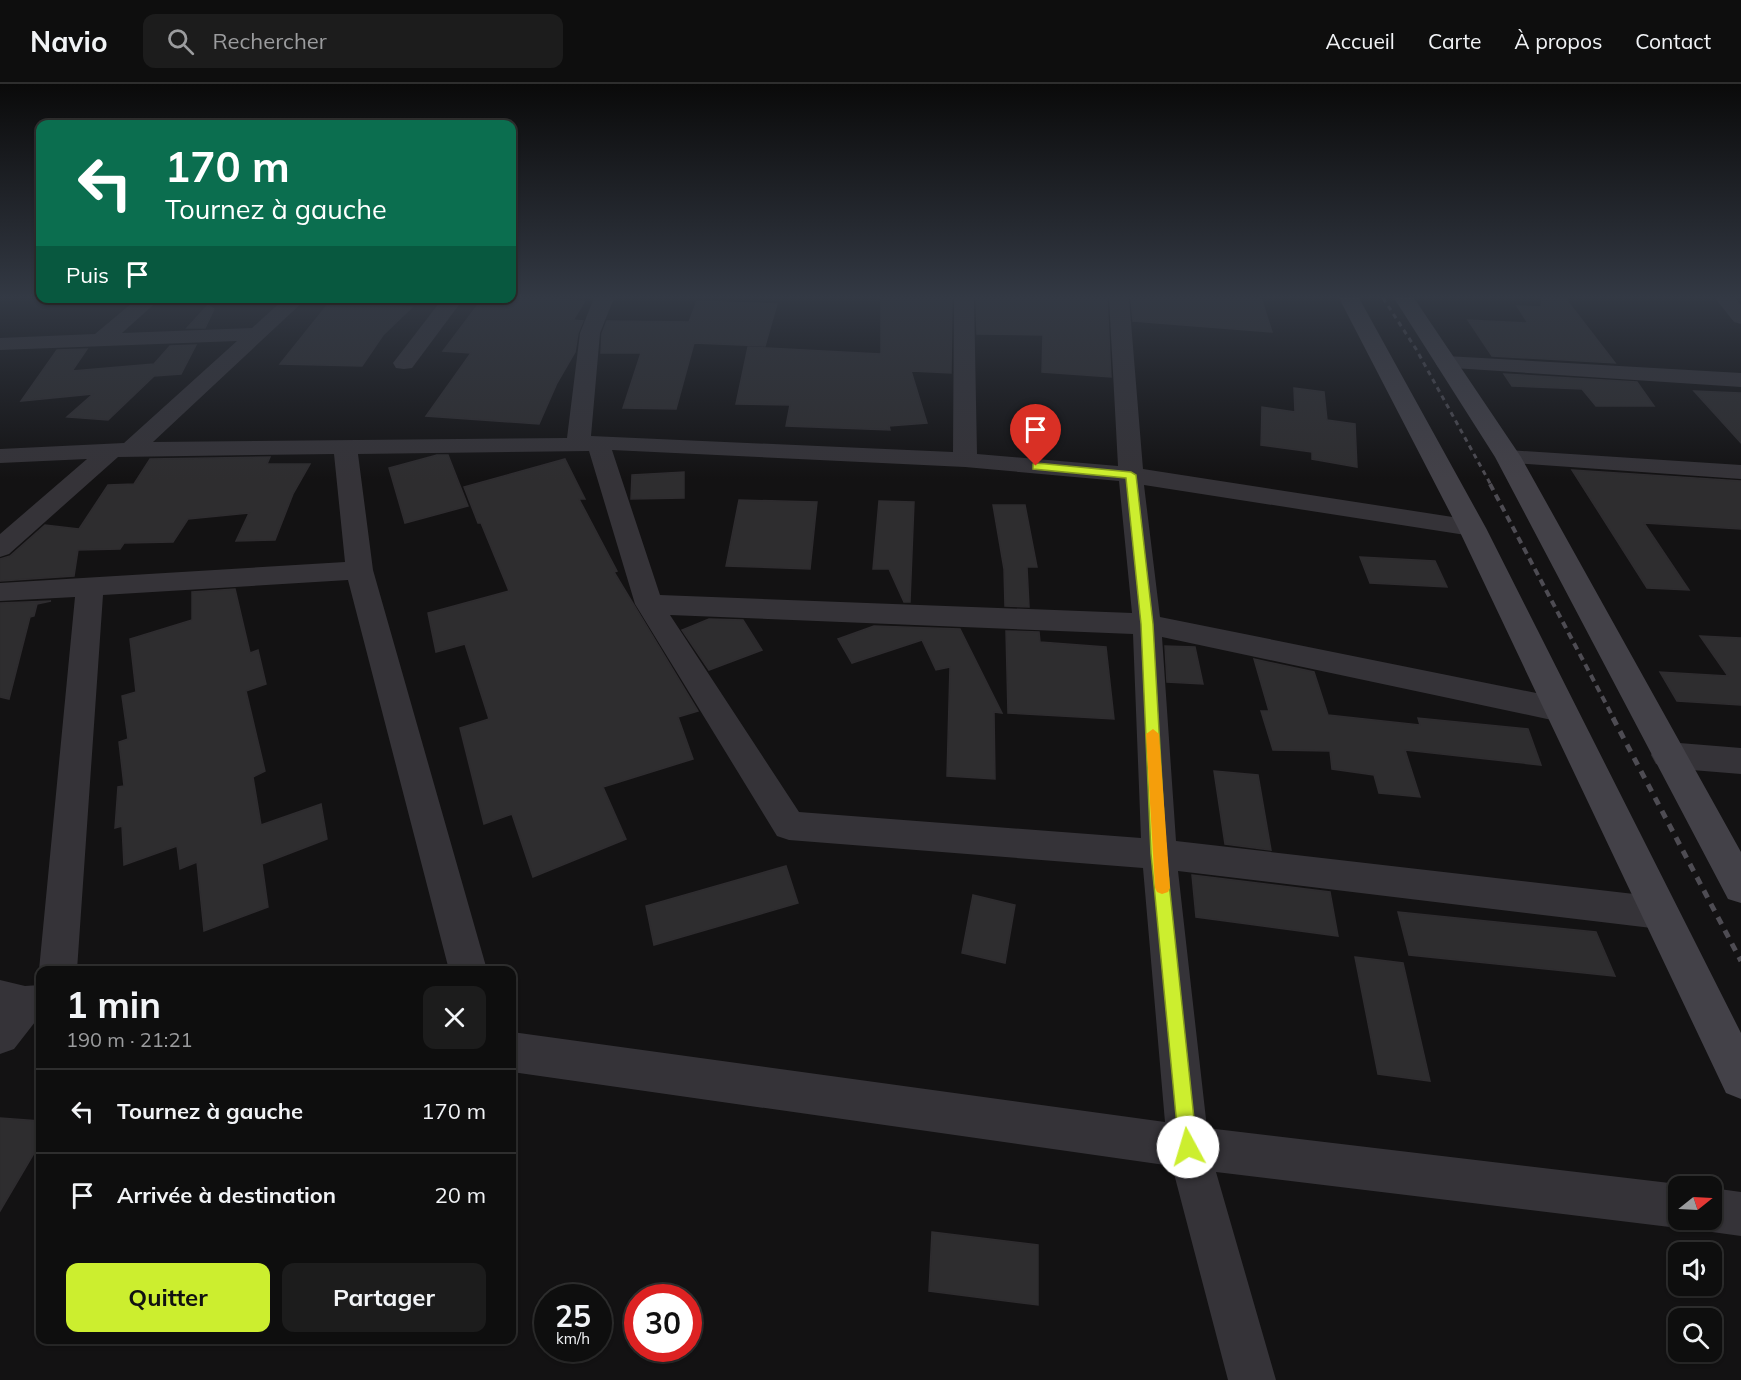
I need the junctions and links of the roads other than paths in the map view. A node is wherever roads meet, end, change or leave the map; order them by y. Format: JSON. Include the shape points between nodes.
{"nodes":[{"id":1,"x":229,"y":358,"type":"edge"},
{"id":2,"x":407,"y":358,"type":"edge"},
{"id":3,"x":590,"y":358,"type":"edge"},
{"id":4,"x":964,"y":358,"type":"edge"},
{"id":5,"x":1123,"y":358,"type":"edge"},
{"id":6,"x":1381,"y":358,"type":"edge"},
{"id":7,"x":1444,"y":358,"type":"edge"},
{"id":8,"x":1446,"y":362,"type":"junction"},
{"id":9,"x":404,"y":363,"type":"dead end"},
{"id":10,"x":1741,"y":380,"type":"edge"},
{"id":11,"x":588,"y":444,"type":"junction"},
{"id":12,"x":345,"y":447,"type":"junction"},
{"id":13,"x":121,"y":450,"type":"junction"},
{"id":14,"x":0,"y":456,"type":"edge"},
{"id":15,"x":1508,"y":457,"type":"junction"},
{"id":16,"x":965,"y":460,"type":"junction"},
{"id":17,"x":1741,"y":472,"type":"edge"},
{"id":18,"x":1131,"y":475,"type":"junction"},
{"id":19,"x":1472,"y":528,"type":"junction"},
{"id":20,"x":0,"y":548,"type":"edge"},
{"id":21,"x":359,"y":570,"type":"junction"},
{"id":22,"x":90,"y":587,"type":"junction"},
{"id":23,"x":0,"y":592,"type":"edge"},
{"id":24,"x":649,"y":604,"type":"junction"},
{"id":25,"x":1147,"y":624,"type":"junction"},
{"id":26,"x":1561,"y":710,"type":"junction"},
{"id":27,"x":1668,"y":755,"type":"junction"},
{"id":28,"x":1741,"y":761,"type":"edge"},
{"id":29,"x":1159,"y":854,"type":"junction"},
{"id":30,"x":1741,"y":887,"type":"edge"},
{"id":31,"x":1660,"y":913,"type":"junction"},
{"id":32,"x":58,"y":966,"type":"edge"},
{"id":33,"x":467,"y":966,"type":"edge"},
{"id":34,"x":22,"y":1002,"type":"edge"},
{"id":35,"x":0,"y":1035,"type":"edge"},
{"id":36,"x":516,"y":1053,"type":"edge"},
{"id":37,"x":1741,"y":1078,"type":"edge"},
{"id":38,"x":1188,"y":1147,"type":"junction"},
{"id":39,"x":1668,"y":1205,"type":"edge"},
{"id":40,"x":1722,"y":1211,"type":"edge"},
{"id":41,"x":1741,"y":1214,"type":"edge"},
{"id":42,"x":1252,"y":1380,"type":"edge"}],
"edges":[{"from":1,"to":13,"type":"street"},
{"from":2,"to":9,"type":"street"},
{"from":3,"to":11,"type":"street"},
{"from":4,"to":16,"type":"street"},
{"from":5,"to":18,"type":"street"},
{"from":6,"to":19,"type":"main road"},
{"from":7,"to":8,"type":"main road"},
{"from":8,"to":10,"type":"street"},
{"from":8,"to":15,"type":"main road"},
{"from":11,"to":12,"type":"street"},
{"from":11,"to":16,"type":"street"},
{"from":11,"to":24,"type":"street"},
{"from":12,"to":13,"type":"street"},
{"from":12,"to":21,"type":"street"},
{"from":13,"to":14,"type":"street"},
{"from":13,"to":20,"type":"street"},
{"from":15,"to":17,"type":"street"},
{"from":15,"to":27,"type":"main road"},
{"from":16,"to":18,"type":"street"},
{"from":18,"to":19,"type":"street"},
{"from":18,"to":25,"type":"street"},
{"from":19,"to":26,"type":"main road"},
{"from":21,"to":22,"type":"street"},
{"from":21,"to":33,"type":"street"},
{"from":22,"to":23,"type":"street"},
{"from":22,"to":32,"type":"street"},
{"from":24,"to":25,"type":"street"},
{"from":24,"to":29,"type":"street","via":[[789,825]]},
{"from":25,"to":26,"type":"street"},
{"from":25,"to":29,"type":"street"},
{"from":26,"to":31,"type":"main road"},
{"from":27,"to":28,"type":"street"},
{"from":27,"to":30,"type":"main road"},
{"from":29,"to":31,"type":"street"},
{"from":29,"to":38,"type":"street"},
{"from":31,"to":37,"type":"main road"},
{"from":34,"to":35,"type":"street"},
{"from":36,"to":38,"type":"street"},
{"from":38,"to":39,"type":"street"},
{"from":38,"to":42,"type":"street"},
{"from":40,"to":41,"type":"street"}]}
